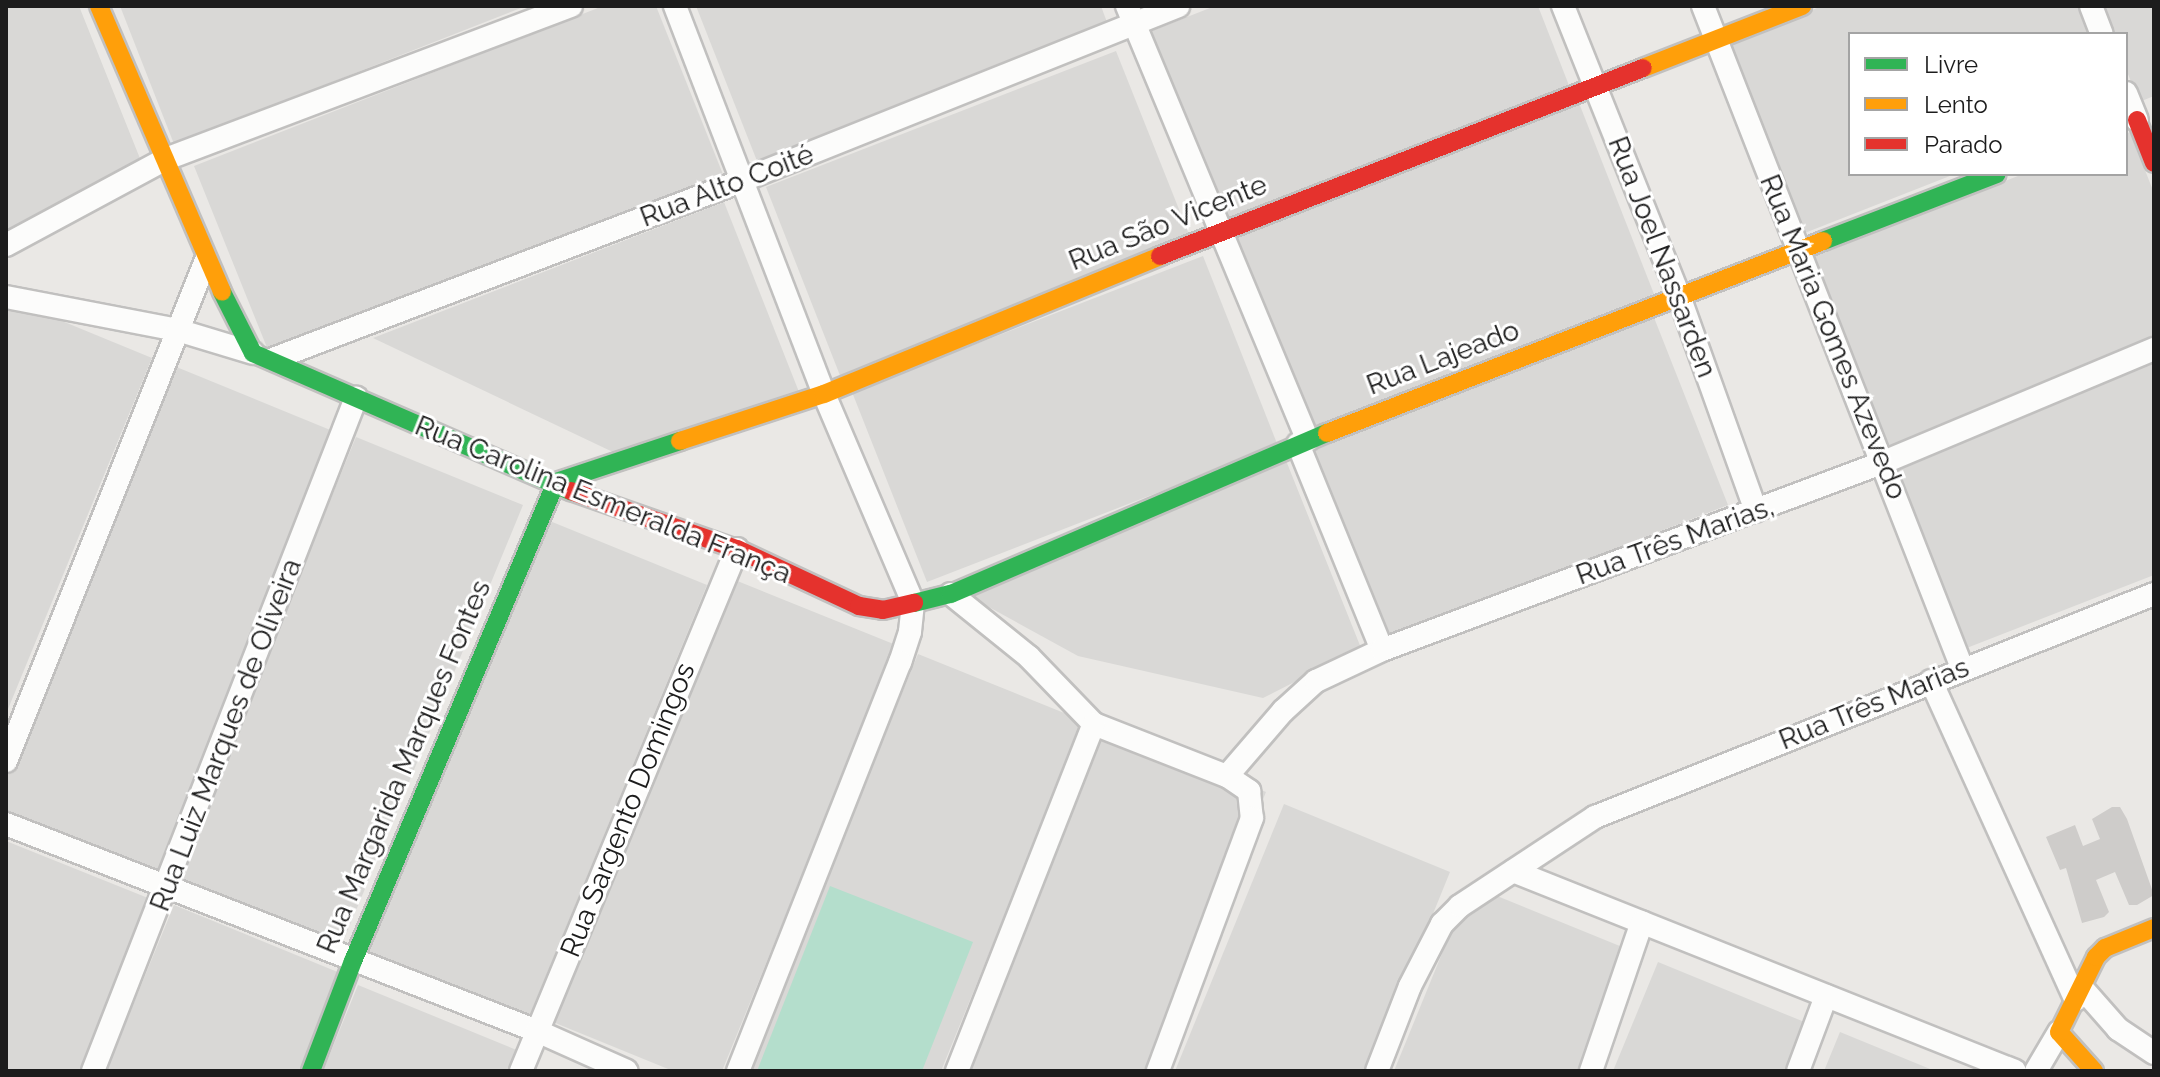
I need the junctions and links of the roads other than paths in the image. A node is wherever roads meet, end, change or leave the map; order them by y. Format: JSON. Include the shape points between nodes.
{"nodes":[{"id":1,"x":99,"y":6,"type":"edge"},
{"id":2,"x":571,"y":6,"type":"edge"},
{"id":3,"x":675,"y":6,"type":"edge"},
{"id":4,"x":1178,"y":6,"type":"edge"},
{"id":5,"x":1563,"y":6,"type":"edge"},
{"id":6,"x":1703,"y":6,"type":"edge"},
{"id":7,"x":1802,"y":6,"type":"edge"},
{"id":8,"x":2091,"y":6,"type":"edge"},
{"id":9,"x":1130,"y":15,"type":"edge"},
{"id":10,"x":2101,"y":32,"type":"edge"},
{"id":11,"x":1717,"y":41,"type":"junction"},
{"id":12,"x":1595,"y":85,"type":"junction"},
{"id":13,"x":2128,"y":97,"type":"edge"},
{"id":14,"x":2139,"y":119,"type":"edge"},
{"id":15,"x":166,"y":159,"type":"junction"},
{"id":16,"x":2154,"y":163,"type":"edge"},
{"id":17,"x":1992,"y":176,"type":"edge"},
{"id":18,"x":741,"y":181,"type":"junction"},
{"id":19,"x":1219,"y":232,"type":"junction"},
{"id":20,"x":6,"y":245,"type":"edge"},
{"id":21,"x":1797,"y":251,"type":"junction"},
{"id":22,"x":206,"y":260,"type":"junction"},
{"id":23,"x":1679,"y":296,"type":"junction"},
{"id":24,"x":6,"y":297,"type":"edge"},
{"id":25,"x":177,"y":330,"type":"junction"},
{"id":26,"x":2154,"y":349,"type":"edge"},
{"id":27,"x":263,"y":356,"type":"junction"},
{"id":28,"x":824,"y":394,"type":"junction"},
{"id":29,"x":356,"y":398,"type":"junction"},
{"id":30,"x":1303,"y":442,"type":"junction"},
{"id":31,"x":1884,"y":462,"type":"junction"},
{"id":32,"x":552,"y":485,"type":"junction"},
{"id":33,"x":1756,"y":511,"type":"junction"},
{"id":34,"x":737,"y":549,"type":"junction"},
{"id":35,"x":951,"y":594,"type":"junction"},
{"id":36,"x":2154,"y":594,"type":"edge"},
{"id":37,"x":913,"y":603,"type":"junction"},
{"id":38,"x":1382,"y":650,"type":"junction"},
{"id":39,"x":1962,"y":668,"type":"junction"},
{"id":40,"x":1931,"y":681,"type":"junction"},
{"id":41,"x":1094,"y":724,"type":"junction"},
{"id":42,"x":6,"y":761,"type":"edge"},
{"id":43,"x":1227,"y":776,"type":"junction"},
{"id":44,"x":6,"y":824,"type":"edge"},
{"id":45,"x":1513,"y":871,"type":"junction"},
{"id":46,"x":167,"y":887,"type":"junction"},
{"id":47,"x":1642,"y":922,"type":"junction"},
{"id":48,"x":2154,"y":928,"type":"edge"},
{"id":49,"x":353,"y":961,"type":"junction"},
{"id":50,"x":2079,"y":994,"type":"junction"},
{"id":51,"x":1826,"y":996,"type":"junction"},
{"id":52,"x":537,"y":1031,"type":"junction"},
{"id":53,"x":2059,"y":1032,"type":"junction"},
{"id":54,"x":2154,"y":1053,"type":"edge"},
{"id":55,"x":93,"y":1071,"type":"edge"},
{"id":56,"x":311,"y":1071,"type":"edge"},
{"id":57,"x":521,"y":1071,"type":"edge"},
{"id":58,"x":627,"y":1071,"type":"edge"},
{"id":59,"x":738,"y":1071,"type":"edge"},
{"id":60,"x":957,"y":1071,"type":"edge"},
{"id":61,"x":1158,"y":1071,"type":"edge"},
{"id":62,"x":1377,"y":1071,"type":"edge"},
{"id":63,"x":1591,"y":1071,"type":"edge"},
{"id":64,"x":1798,"y":1071,"type":"edge"},
{"id":65,"x":2015,"y":1071,"type":"edge"},
{"id":66,"x":2036,"y":1071,"type":"edge"},
{"id":67,"x":2094,"y":1071,"type":"edge"}],
"edges":[{"from":1,"to":15,"type":"street"},
{"from":2,"to":15,"type":"street"},
{"from":3,"to":18,"type":"street"},
{"from":4,"to":9,"type":"street","name":"Rua Alto Coité"},
{"from":5,"to":12,"type":"street","name":"Rua Joel Nassarden"},
{"from":6,"to":11,"type":"street","name":"Rua Maria Gomes Azevedo"},
{"from":7,"to":11,"type":"street","name":"Rua São Vicente"},
{"from":8,"to":10,"type":"street"},
{"from":9,"to":18,"type":"street","name":"Rua Alto Coité"},
{"from":9,"to":19,"type":"street"},
{"from":11,"to":12,"type":"street","name":"Rua São Vicente"},
{"from":11,"to":21,"type":"street","name":"Rua Maria Gomes Azevedo"},
{"from":12,"to":19,"type":"street","name":"Rua São Vicente"},
{"from":12,"to":23,"type":"street","name":"Rua Joel Nassarden"},
{"from":13,"to":14,"type":"street"},
{"from":14,"to":16,"type":"street"},
{"from":15,"to":20,"type":"street"},
{"from":15,"to":22,"type":"street"},
{"from":17,"to":21,"type":"street","name":"Rua Lajeado"},
{"from":18,"to":27,"type":"street","name":"Rua Alto Coité"},
{"from":18,"to":28,"type":"street"},
{"from":19,"to":28,"type":"street","name":"Rua São Vicente"},
{"from":19,"to":30,"type":"street"},
{"from":21,"to":23,"type":"street","name":"Rua Lajeado"},
{"from":21,"to":31,"type":"street","name":"Rua Maria Gomes Azevedo"},
{"from":22,"to":25,"type":"street"},
{"from":22,"to":27,"type":"street"},
{"from":23,"to":30,"type":"street","name":"Rua Lajeado"},
{"from":23,"to":33,"type":"street","name":"Rua Joel Nassarden"},
{"from":24,"to":25,"type":"street","name":"Rua Carolina Esmeralda França"},
{"from":25,"to":27,"type":"street","name":"Rua Carolina Esmeralda França"},
{"from":25,"to":42,"type":"street"},
{"from":26,"to":31,"type":"street","name":"Rua Três Marias,"},
{"from":27,"to":29,"type":"street","name":"Rua Carolina Esmeralda França"},
{"from":28,"to":32,"type":"street","name":"Rua São Vicente"},
{"from":28,"to":37,"type":"street"},
{"from":29,"to":32,"type":"street","name":"Rua Carolina Esmeralda França"},
{"from":29,"to":46,"type":"street","name":"Rua Luiz Marques de Oliveira"},
{"from":30,"to":35,"type":"street","name":"Rua Lajeado"},
{"from":30,"to":38,"type":"street"},
{"from":31,"to":33,"type":"street","name":"Rua Três Marias,"},
{"from":31,"to":39,"type":"street","name":"Rua Maria Gomes Azevedo"},
{"from":32,"to":34,"type":"street","name":"Rua Carolina Esmeralda França"},
{"from":32,"to":49,"type":"street","name":"Rua Margarida Marques Fontes"},
{"from":33,"to":38,"type":"street","name":"Rua Três Marias,"},
{"from":34,"to":37,"type":"street","name":"Rua Carolina Esmeralda França","via":[[859,606],[883,610]]},
{"from":34,"to":52,"type":"street","name":"Rua Sargento Domingos"},
{"from":35,"to":37,"type":"street","name":"Rua Lajeado"},
{"from":35,"to":41,"type":"street","via":[[1029,657]]},
{"from":36,"to":39,"type":"street","name":"Rua Três Marias"},
{"from":37,"to":59,"type":"street","via":[[900,662]]},
{"from":38,"to":43,"type":"street","name":"Rua Três Marias,","via":[[1316,681]]},
{"from":39,"to":40,"type":"street","name":"Rua Três Marias"},
{"from":40,"to":45,"type":"street","name":"Rua Três Marias","via":[[1595,817]]},
{"from":40,"to":50,"type":"street"},
{"from":41,"to":43,"type":"street"},
{"from":41,"to":60,"type":"street"},
{"from":43,"to":61,"type":"street","via":[[1249,791],[1252,818]]},
{"from":44,"to":46,"type":"street"},
{"from":45,"to":47,"type":"street"},
{"from":45,"to":62,"type":"street","via":[[1442,924],[1410,986]]},
{"from":46,"to":49,"type":"street"},
{"from":46,"to":55,"type":"street","name":"Rua Luiz Marques de Oliveira"},
{"from":47,"to":51,"type":"street"},
{"from":47,"to":63,"type":"street"},
{"from":48,"to":50,"type":"street","via":[[2105,948]]},
{"from":49,"to":52,"type":"street"},
{"from":49,"to":56,"type":"street","name":"Rua Margarida Marques Fontes"},
{"from":50,"to":53,"type":"street"},
{"from":50,"to":54,"type":"street"},
{"from":51,"to":64,"type":"street"},
{"from":51,"to":65,"type":"street"},
{"from":52,"to":57,"type":"street","name":"Rua Sargento Domingos"},
{"from":52,"to":58,"type":"street"},
{"from":53,"to":66,"type":"street"},
{"from":53,"to":67,"type":"street"}]}
